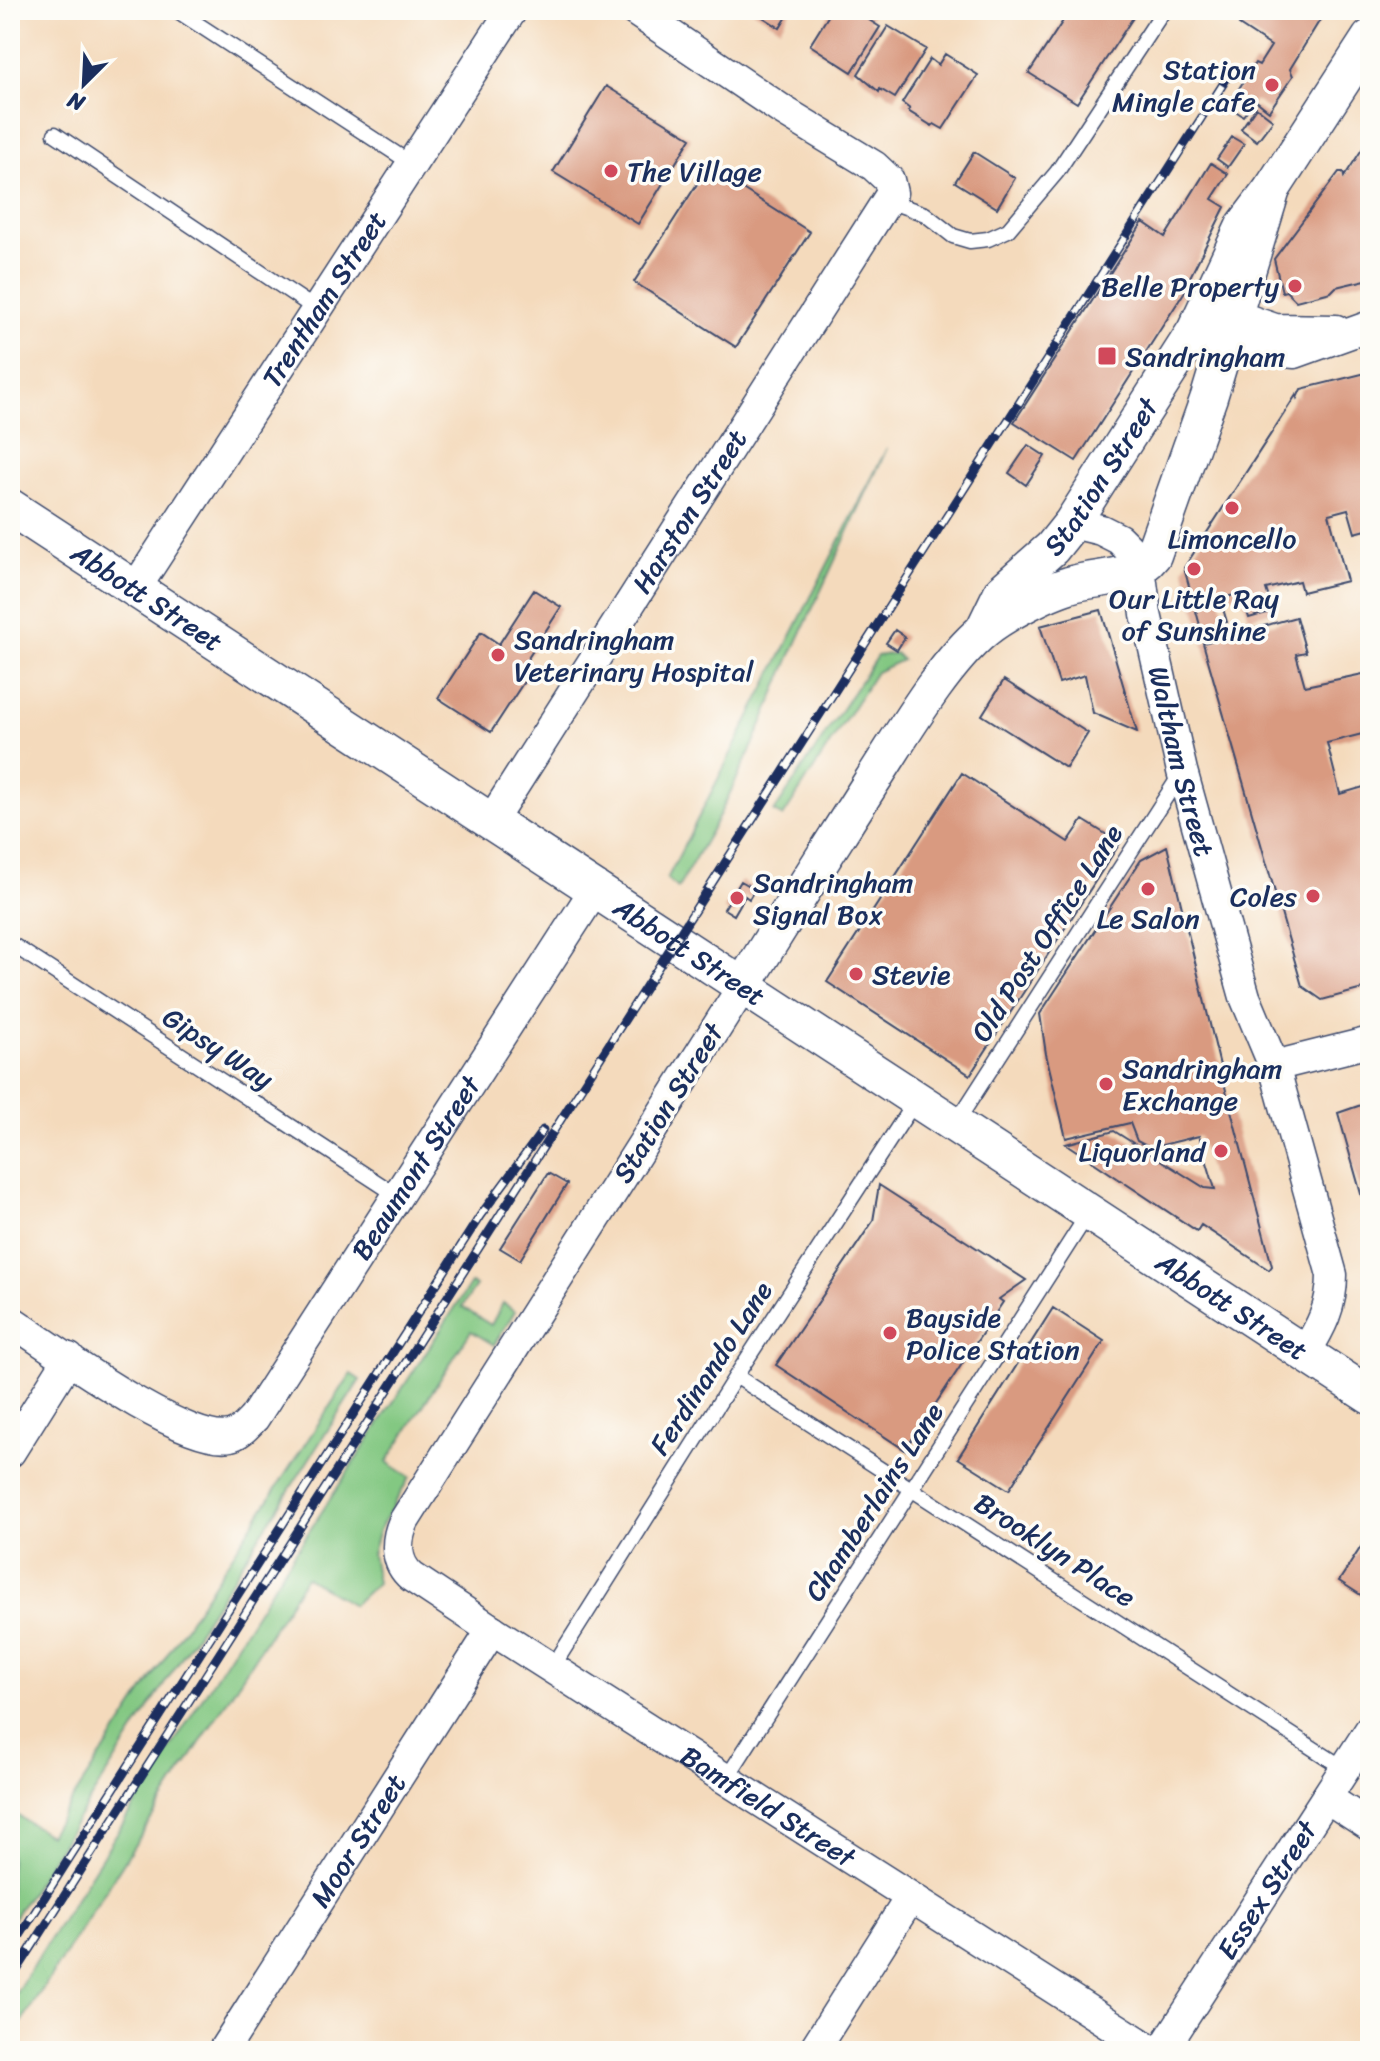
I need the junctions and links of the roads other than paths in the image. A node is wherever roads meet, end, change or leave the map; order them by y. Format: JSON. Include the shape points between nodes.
{"nodes":[{"id":1,"x":176,"y":10,"type":"edge"},
{"id":2,"x":512,"y":10,"type":"edge"},
{"id":3,"x":634,"y":10,"type":"edge"},
{"id":4,"x":1164,"y":10,"type":"edge"},
{"id":5,"x":1369,"y":39,"type":"edge"},
{"id":6,"x":55,"y":134,"type":"dead end"},
{"id":7,"x":412,"y":164,"type":"junction"},
{"id":8,"x":888,"y":201,"type":"junction"},
{"id":9,"x":317,"y":310,"type":"junction"},
{"id":10,"x":1221,"y":325,"type":"junction"},
{"id":11,"x":1364,"y":328,"type":"edge"},
{"id":12,"x":10,"y":507,"type":"edge"},
{"id":13,"x":1066,"y":531,"type":"junction"},
{"id":14,"x":1140,"y":567,"type":"junction"},
{"id":15,"x":1097,"y":580,"type":"junction"},
{"id":16,"x":135,"y":589,"type":"junction"},
{"id":17,"x":984,"y":629,"type":"junction"},
{"id":18,"x":1182,"y":771,"type":"junction"},
{"id":19,"x":490,"y":823,"type":"junction"},
{"id":20,"x":594,"y":891,"type":"junction"},
{"id":21,"x":10,"y":943,"type":"edge"},
{"id":22,"x":743,"y":986,"type":"junction"},
{"id":23,"x":1370,"y":1042,"type":"edge"},
{"id":24,"x":1274,"y":1066,"type":"junction"},
{"id":25,"x":917,"y":1098,"type":"junction"},
{"id":26,"x":956,"y":1123,"type":"junction"},
{"id":27,"x":399,"y":1196,"type":"junction"},
{"id":28,"x":1090,"y":1211,"type":"junction"},
{"id":29,"x":10,"y":1320,"type":"edge"},
{"id":30,"x":1305,"y":1353,"type":"junction"},
{"id":31,"x":69,"y":1358,"type":"junction"},
{"id":32,"x":736,"y":1376,"type":"junction"},
{"id":33,"x":1370,"y":1396,"type":"edge"},
{"id":34,"x":10,"y":1452,"type":"edge"},
{"id":35,"x":913,"y":1489,"type":"junction"},
{"id":36,"x":398,"y":1549,"type":"joint"},
{"id":37,"x":492,"y":1630,"type":"junction"},
{"id":38,"x":552,"y":1668,"type":"junction"},
{"id":39,"x":1370,"y":1730,"type":"edge"},
{"id":40,"x":1345,"y":1769,"type":"junction"},
{"id":41,"x":726,"y":1779,"type":"junction"},
{"id":42,"x":1327,"y":1798,"type":"junction"},
{"id":43,"x":1370,"y":1826,"type":"edge"},
{"id":44,"x":910,"y":1898,"type":"junction"},
{"id":45,"x":223,"y":2051,"type":"edge"},
{"id":46,"x":813,"y":2051,"type":"edge"},
{"id":47,"x":1152,"y":2051,"type":"edge"},
{"id":48,"x":1162,"y":2051,"type":"edge"}],
"edges":[{"from":1,"to":7,"type":"lane"},
{"from":2,"to":7,"type":"street","name":"Trentham Street"},
{"from":3,"to":8,"type":"street","via":[[874,166],[892,186]]},
{"from":4,"to":8,"type":"lane","via":[[1057,172],[1008,230],[970,241],[953,236],[925,214]]},
{"from":5,"to":10,"type":"street","name":"Station Street","via":[[1272,189]]},
{"from":6,"to":9,"type":"lane"},
{"from":7,"to":9,"type":"street","name":"Trentham Street"},
{"from":8,"to":19,"type":"street","name":"Harston Street"},
{"from":9,"to":16,"type":"street","name":"Trentham Street"},
{"from":10,"to":11,"type":"street","via":[[1289,331]]},
{"from":10,"to":13,"type":"street","name":"Station Street"},
{"from":10,"to":14,"type":"street","name":"Station Street","via":[[1159,544]]},
{"from":12,"to":16,"type":"street","name":"Abbott Street"},
{"from":13,"to":14,"type":"street","via":[[1101,530],[1119,539]]},
{"from":13,"to":15,"type":"street","via":[[1075,562]]},
{"from":13,"to":17,"type":"street","name":"Station Street","via":[[1002,592]]},
{"from":14,"to":15,"type":"street","name":"Station Street"},
{"from":14,"to":18,"type":"street","name":"Waltham Street"},
{"from":15,"to":17,"type":"street","name":"Station Street","via":[[1050,592]]},
{"from":16,"to":19,"type":"street","name":"Abbott Street"},
{"from":17,"to":22,"type":"street","name":"Station Street","via":[[906,728]]},
{"from":18,"to":24,"type":"street","name":"Waltham Street","via":[[1245,997]]},
{"from":18,"to":26,"type":"lane","name":"Old Post Office Lane"},
{"from":19,"to":20,"type":"street","name":"Abbott Street"},
{"from":20,"to":22,"type":"street","name":"Abbott Street"},
{"from":20,"to":27,"type":"street","name":"Beaumont Street"},
{"from":21,"to":27,"type":"lane","name":"Gipsy Way"},
{"from":22,"to":25,"type":"street","name":"Abbott Street"},
{"from":22,"to":36,"type":"street","name":"Station Street","via":[[404,1521]]},
{"from":23,"to":24,"type":"street"},
{"from":24,"to":30,"type":"street","name":"Waltham Street","via":[[1332,1275],[1326,1317]]},
{"from":25,"to":26,"type":"street","name":"Abbott Street"},
{"from":25,"to":32,"type":"lane","name":"Ferdinando Lane"},
{"from":26,"to":28,"type":"street","name":"Abbott Street"},
{"from":27,"to":31,"type":"street","name":"Beaumont Street","via":[[254,1418],[238,1433],[228,1437],[185,1428]]},
{"from":28,"to":30,"type":"street","name":"Abbott Street"},
{"from":28,"to":35,"type":"lane","name":"Chamberlains Lane"},
{"from":29,"to":31,"type":"street"},
{"from":30,"to":33,"type":"street","name":"Abbott Street"},
{"from":31,"to":34,"type":"street"},
{"from":32,"to":35,"type":"lane","name":"Brooklyn Place"},
{"from":32,"to":38,"type":"lane","name":"Ferdinando Lane"},
{"from":35,"to":40,"type":"lane","name":"Brooklyn Place"},
{"from":35,"to":41,"type":"lane","name":"Chamberlains Lane"},
{"from":36,"to":37,"type":"street","name":"Bamfield Street","via":[[406,1573]]},
{"from":37,"to":38,"type":"street","name":"Bamfield Street"},
{"from":37,"to":45,"type":"street","name":"Moor Street"},
{"from":38,"to":41,"type":"street","name":"Bamfield Street"},
{"from":39,"to":40,"type":"street","name":"Essex Street"},
{"from":40,"to":42,"type":"street","name":"Essex Street"},
{"from":41,"to":44,"type":"street","name":"Bamfield Street"},
{"from":42,"to":43,"type":"street"},
{"from":42,"to":48,"type":"street","name":"Essex Street"},
{"from":44,"to":46,"type":"street"},
{"from":44,"to":47,"type":"street","name":"Bamfield Street"}]}
